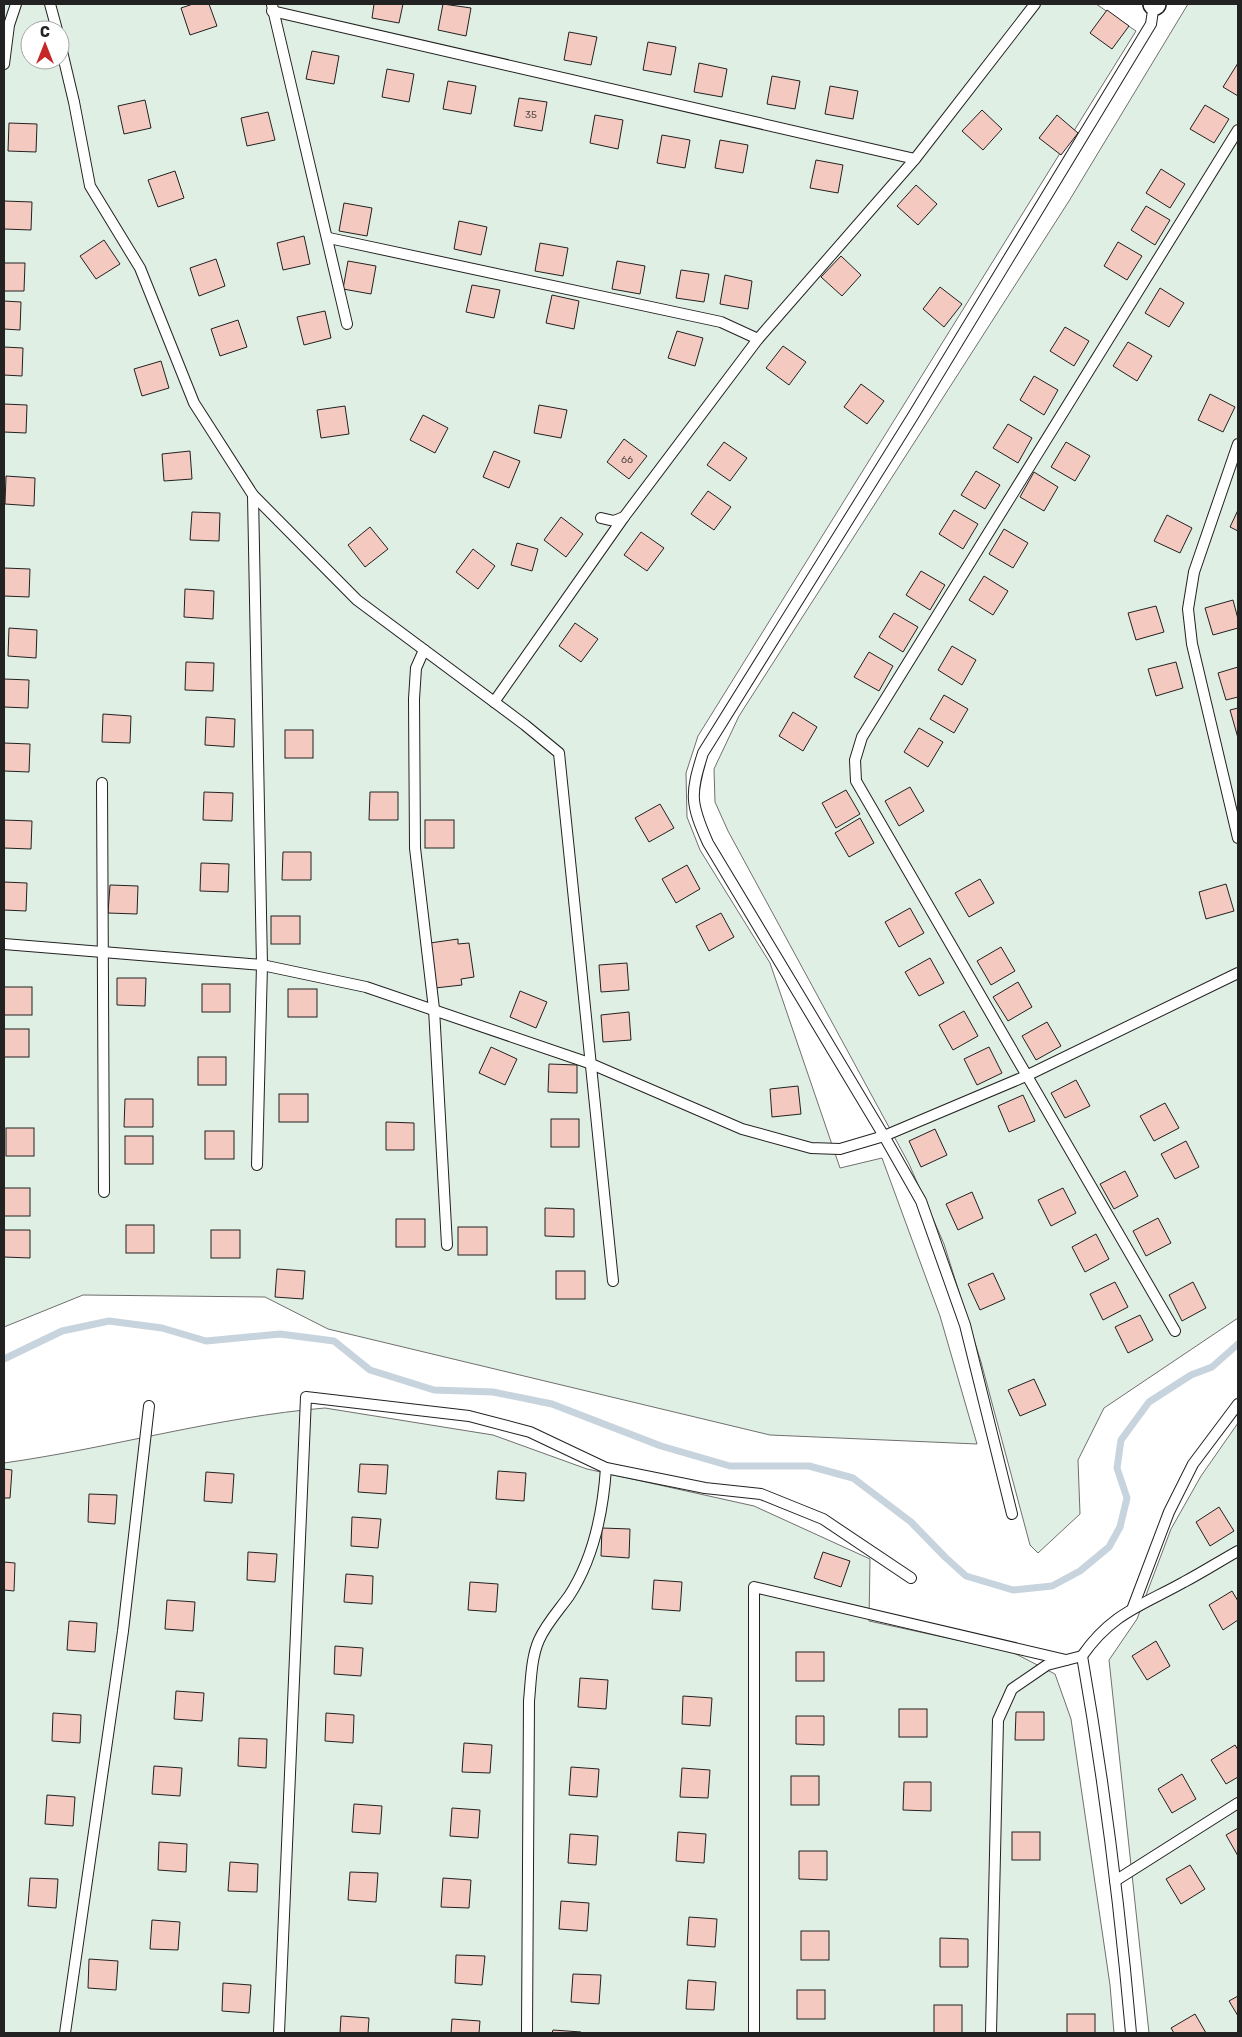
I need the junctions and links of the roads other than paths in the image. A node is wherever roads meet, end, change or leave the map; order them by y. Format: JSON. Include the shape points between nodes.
{"nodes":[{"id":1,"x":16,"y":4,"type":"edge"},
{"id":2,"x":50,"y":4,"type":"edge"},
{"id":3,"x":1035,"y":4,"type":"edge"},
{"id":4,"x":1154,"y":4,"type":"edge"},
{"id":5,"x":272,"y":7,"type":"edge"},
{"id":6,"x":54,"y":20,"type":"edge"},
{"id":7,"x":4,"y":64,"type":"edge"},
{"id":8,"x":66,"y":70,"type":"edge"},
{"id":9,"x":1238,"y":130,"type":"edge"},
{"id":10,"x":915,"y":159,"type":"junction"},
{"id":11,"x":328,"y":238,"type":"junction"},
{"id":12,"x":347,"y":324,"type":"dead end"},
{"id":13,"x":758,"y":339,"type":"junction"},
{"id":14,"x":1238,"y":444,"type":"edge"},
{"id":15,"x":253,"y":495,"type":"junction"},
{"id":16,"x":624,"y":517,"type":"junction"},
{"id":17,"x":601,"y":518,"type":"dead end"},
{"id":18,"x":424,"y":650,"type":"junction"},
{"id":19,"x":494,"y":702,"type":"junction"},
{"id":20,"x":102,"y":782,"type":"dead end"},
{"id":21,"x":1238,"y":838,"type":"edge"},
{"id":22,"x":4,"y":944,"type":"edge"},
{"id":23,"x":102,"y":950,"type":"junction"},
{"id":24,"x":262,"y":965,"type":"junction"},
{"id":25,"x":1238,"y":973,"type":"edge"},
{"id":26,"x":434,"y":1009,"type":"junction"},
{"id":27,"x":589,"y":1063,"type":"junction"},
{"id":28,"x":1026,"y":1076,"type":"junction"},
{"id":29,"x":884,"y":1136,"type":"junction"},
{"id":30,"x":257,"y":1165,"type":"dead end"},
{"id":31,"x":104,"y":1192,"type":"dead end"},
{"id":32,"x":447,"y":1245,"type":"dead end"},
{"id":33,"x":613,"y":1281,"type":"dead end"},
{"id":34,"x":1175,"y":1331,"type":"dead end"},
{"id":35,"x":1238,"y":1404,"type":"edge"},
{"id":36,"x":149,"y":1406,"type":"dead end"},
{"id":37,"x":606,"y":1468,"type":"junction"},
{"id":38,"x":1012,"y":1514,"type":"dead end"},
{"id":39,"x":1238,"y":1551,"type":"edge"},
{"id":40,"x":911,"y":1578,"type":"dead end"},
{"id":41,"x":1133,"y":1607,"type":"junction"},
{"id":42,"x":1082,"y":1656,"type":"junction"},
{"id":43,"x":1066,"y":1660,"type":"junction"},
{"id":44,"x":1238,"y":1803,"type":"edge"},
{"id":45,"x":1115,"y":1880,"type":"junction"},
{"id":46,"x":65,"y":2033,"type":"edge"},
{"id":47,"x":279,"y":2033,"type":"edge"},
{"id":48,"x":527,"y":2033,"type":"edge"},
{"id":49,"x":754,"y":2033,"type":"edge"},
{"id":50,"x":991,"y":2033,"type":"edge"},
{"id":51,"x":1131,"y":2033,"type":"edge"}],
"edges":[{"from":1,"to":7,"type":"lane","via":[[9,25]]},
{"from":2,"to":6,"type":"lane"},
{"from":3,"to":10,"type":"lane"},
{"from":4,"to":29,"type":"lane","via":[[1151,24],[704,752],[693,783],[695,814],[708,843]]},
{"from":5,"to":10,"type":"lane"},
{"from":5,"to":11,"type":"lane"},
{"from":8,"to":15,"type":"lane","via":[[90,186],[140,268],[194,403]]},
{"from":9,"to":28,"type":"lane","via":[[862,737],[855,760],[856,780]]},
{"from":10,"to":13,"type":"lane"},
{"from":11,"to":12,"type":"lane"},
{"from":11,"to":13,"type":"lane","via":[[721,322]]},
{"from":13,"to":16,"type":"lane"},
{"from":14,"to":21,"type":"lane","via":[[1194,572],[1188,609],[1192,644]]},
{"from":15,"to":18,"type":"lane","via":[[357,600]]},
{"from":15,"to":24,"type":"lane"},
{"from":16,"to":17,"type":"lane","via":[[614,521]]},
{"from":16,"to":19,"type":"lane"},
{"from":18,"to":19,"type":"lane"},
{"from":18,"to":26,"type":"lane","via":[[416,668],[414,699],[415,848]]},
{"from":19,"to":27,"type":"lane","via":[[558,753]]},
{"from":20,"to":23,"type":"lane"},
{"from":22,"to":23,"type":"lane"},
{"from":23,"to":24,"type":"lane"},
{"from":23,"to":31,"type":"lane"},
{"from":24,"to":26,"type":"lane","via":[[366,987]]},
{"from":24,"to":30,"type":"lane"},
{"from":25,"to":28,"type":"lane"},
{"from":26,"to":27,"type":"lane"},
{"from":26,"to":32,"type":"lane"},
{"from":27,"to":29,"type":"lane","via":[[742,1129],[811,1148],[840,1149]]},
{"from":27,"to":33,"type":"lane"},
{"from":28,"to":29,"type":"lane"},
{"from":28,"to":34,"type":"lane"},
{"from":29,"to":38,"type":"lane","via":[[921,1200],[965,1325]]},
{"from":35,"to":41,"type":"lane","via":[[1193,1464],[1168,1512]]},
{"from":36,"to":46,"type":"lane","via":[[123,1631]]},
{"from":37,"to":40,"type":"lane","via":[[705,1488],[761,1494],[823,1519]]},
{"from":37,"to":47,"type":"lane","via":[[530,1432],[469,1416],[306,1397]]},
{"from":37,"to":48,"type":"lane","via":[[604,1502],[594,1542],[570,1594],[539,1640],[532,1665]]},
{"from":39,"to":41,"type":"lane"},
{"from":41,"to":42,"type":"lane","via":[[1096,1636]]},
{"from":42,"to":43,"type":"lane"},
{"from":42,"to":45,"type":"lane","via":[[1101,1764]]},
{"from":43,"to":49,"type":"lane","via":[[754,1587]]},
{"from":43,"to":50,"type":"lane","via":[[1047,1665],[1012,1689],[998,1720]]},
{"from":44,"to":45,"type":"lane"},
{"from":45,"to":51,"type":"lane"}]}
